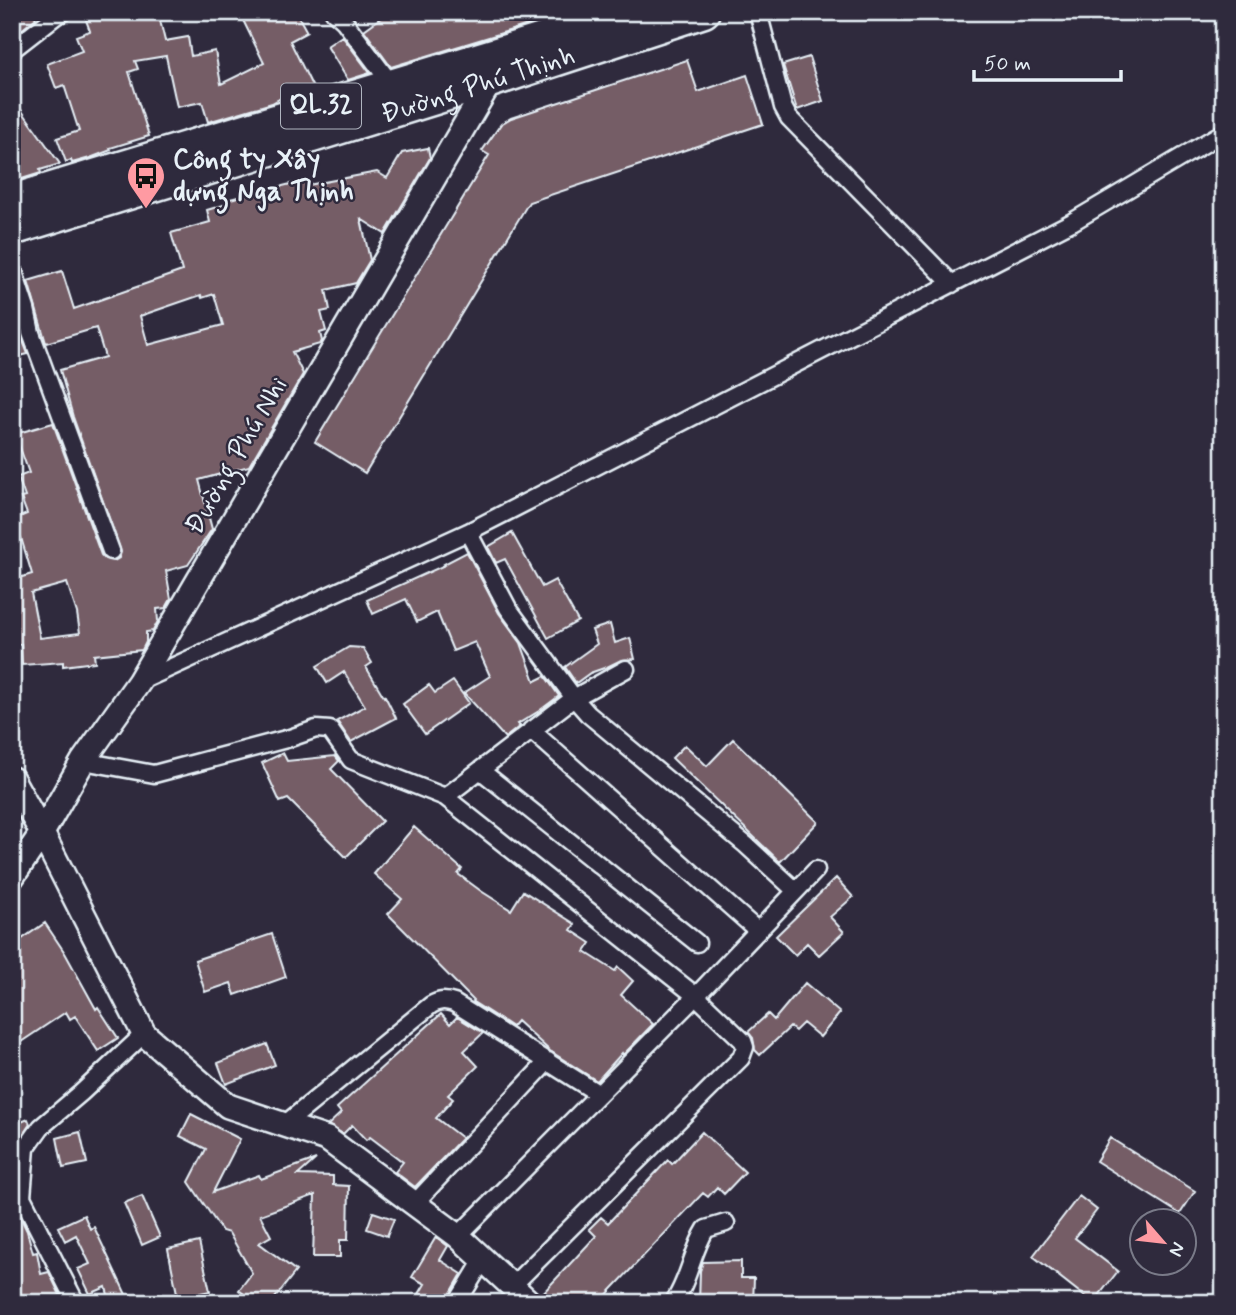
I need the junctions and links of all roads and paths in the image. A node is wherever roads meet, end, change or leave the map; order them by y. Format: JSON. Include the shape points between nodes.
{"nodes":[{"id":1,"x":334,"y":12,"type":"edge"},
{"id":2,"x":631,"y":12,"type":"edge"},
{"id":3,"x":704,"y":12,"type":"edge"},
{"id":4,"x":758,"y":12,"type":"edge"},
{"id":5,"x":59,"y":13,"type":"edge"},
{"id":6,"x":12,"y":51,"type":"edge"},
{"id":7,"x":487,"y":69,"type":"junction"},
{"id":8,"x":392,"y":85,"type":"junction"},
{"id":9,"x":1224,"y":132,"type":"edge"},
{"id":10,"x":12,"y":200,"type":"edge"},
{"id":11,"x":12,"y":230,"type":"edge"},
{"id":12,"x":12,"y":266,"type":"edge"},
{"id":13,"x":953,"y":284,"type":"junction"},
{"id":14,"x":468,"y":531,"type":"junction"},
{"id":15,"x":111,"y":551,"type":"dead end"},
{"id":16,"x":626,"y":669,"type":"dead end"},
{"id":17,"x":139,"y":682,"type":"junction"},
{"id":18,"x":574,"y":698,"type":"junction"},
{"id":19,"x":531,"y":730,"type":"junction"},
{"id":20,"x":83,"y":761,"type":"junction"},
{"id":21,"x":480,"y":770,"type":"junction"},
{"id":22,"x":12,"y":779,"type":"edge"},
{"id":23,"x":445,"y":797,"type":"junction"},
{"id":24,"x":42,"y":833,"type":"junction"},
{"id":25,"x":816,"y":870,"type":"dead end"},
{"id":26,"x":12,"y":877,"type":"edge"},
{"id":27,"x":796,"y":891,"type":"junction"},
{"id":28,"x":758,"y":931,"type":"junction"},
{"id":29,"x":697,"y":943,"type":"dead end"},
{"id":30,"x":696,"y":996,"type":"junction"},
{"id":31,"x":144,"y":1034,"type":"junction"},
{"id":32,"x":548,"y":1061,"type":"junction"},
{"id":33,"x":599,"y":1094,"type":"junction"},
{"id":34,"x":284,"y":1125,"type":"junction"},
{"id":35,"x":18,"y":1184,"type":"edge"},
{"id":36,"x":414,"y":1204,"type":"junction"},
{"id":37,"x":726,"y":1223,"type":"dead end"},
{"id":38,"x":458,"y":1236,"type":"junction"},
{"id":39,"x":483,"y":1259,"type":"junction"},
{"id":40,"x":512,"y":1286,"type":"junction"},
{"id":41,"x":76,"y":1303,"type":"edge"},
{"id":42,"x":457,"y":1303,"type":"edge"},
{"id":43,"x":530,"y":1303,"type":"edge"},
{"id":44,"x":673,"y":1303,"type":"edge"}],
"edges":[{"from":1,"to":8,"type":"street"},
{"from":2,"to":7,"type":"highway","name":"Đường Phú Thịnh","number":"QL.32"},
{"from":3,"to":7,"type":"highway","name":"Đường Phú Thịnh","number":"QL.32"},
{"from":4,"to":13,"type":"street","via":[[789,118]]},
{"from":5,"to":6,"type":"street"},
{"from":7,"to":8,"type":"highway","name":"Đường Phú Thịnh","number":"QL.32"},
{"from":7,"to":11,"type":"highway","name":"Đường Phú Thịnh","number":"QL.32"},
{"from":7,"to":17,"type":"street","name":"Đường Phú Nhi"},
{"from":8,"to":10,"type":"highway","name":"Đường Phú Thịnh","number":"QL.32"},
{"from":9,"to":13,"type":"street","via":[[1072,222]]},
{"from":12,"to":15,"type":"street","via":[[31,333]]},
{"from":13,"to":14,"type":"street"},
{"from":14,"to":17,"type":"street"},
{"from":14,"to":18,"type":"street","via":[[508,608]]},
{"from":16,"to":18,"type":"street"},
{"from":17,"to":20,"type":"street","name":"Đường Phú Nhi"},
{"from":18,"to":19,"type":"street"},
{"from":18,"to":27,"type":"street"},
{"from":19,"to":21,"type":"street"},
{"from":19,"to":28,"type":"street"},
{"from":20,"to":23,"type":"street","via":[[153,774],[316,729],[330,730],[351,760]]},
{"from":20,"to":24,"type":"street","name":"Đường Phú Nhi"},
{"from":21,"to":23,"type":"street"},
{"from":21,"to":29,"type":"street"},
{"from":22,"to":24,"type":"street"},
{"from":23,"to":30,"type":"street"},
{"from":24,"to":26,"type":"street","name":"Đường Phú Nhi"},
{"from":24,"to":31,"type":"street"},
{"from":25,"to":27,"type":"street"},
{"from":27,"to":28,"type":"street"},
{"from":28,"to":30,"type":"street"},
{"from":30,"to":33,"type":"street"},
{"from":30,"to":40,"type":"street","via":[[743,1041],[741,1058]]},
{"from":31,"to":34,"type":"street","via":[[228,1106]]},
{"from":31,"to":35,"type":"street","via":[[41,1127],[26,1148]]},
{"from":32,"to":33,"type":"street"},
{"from":32,"to":34,"type":"street","via":[[454,1003],[439,1001]]},
{"from":32,"to":36,"type":"street"},
{"from":33,"to":38,"type":"street"},
{"from":34,"to":36,"type":"street","via":[[327,1139]]},
{"from":35,"to":41,"type":"street"},
{"from":36,"to":38,"type":"street"},
{"from":37,"to":44,"type":"street","via":[[706,1229]]},
{"from":38,"to":39,"type":"street"},
{"from":39,"to":40,"type":"street"},
{"from":39,"to":42,"type":"street"},
{"from":40,"to":43,"type":"street"}]}
